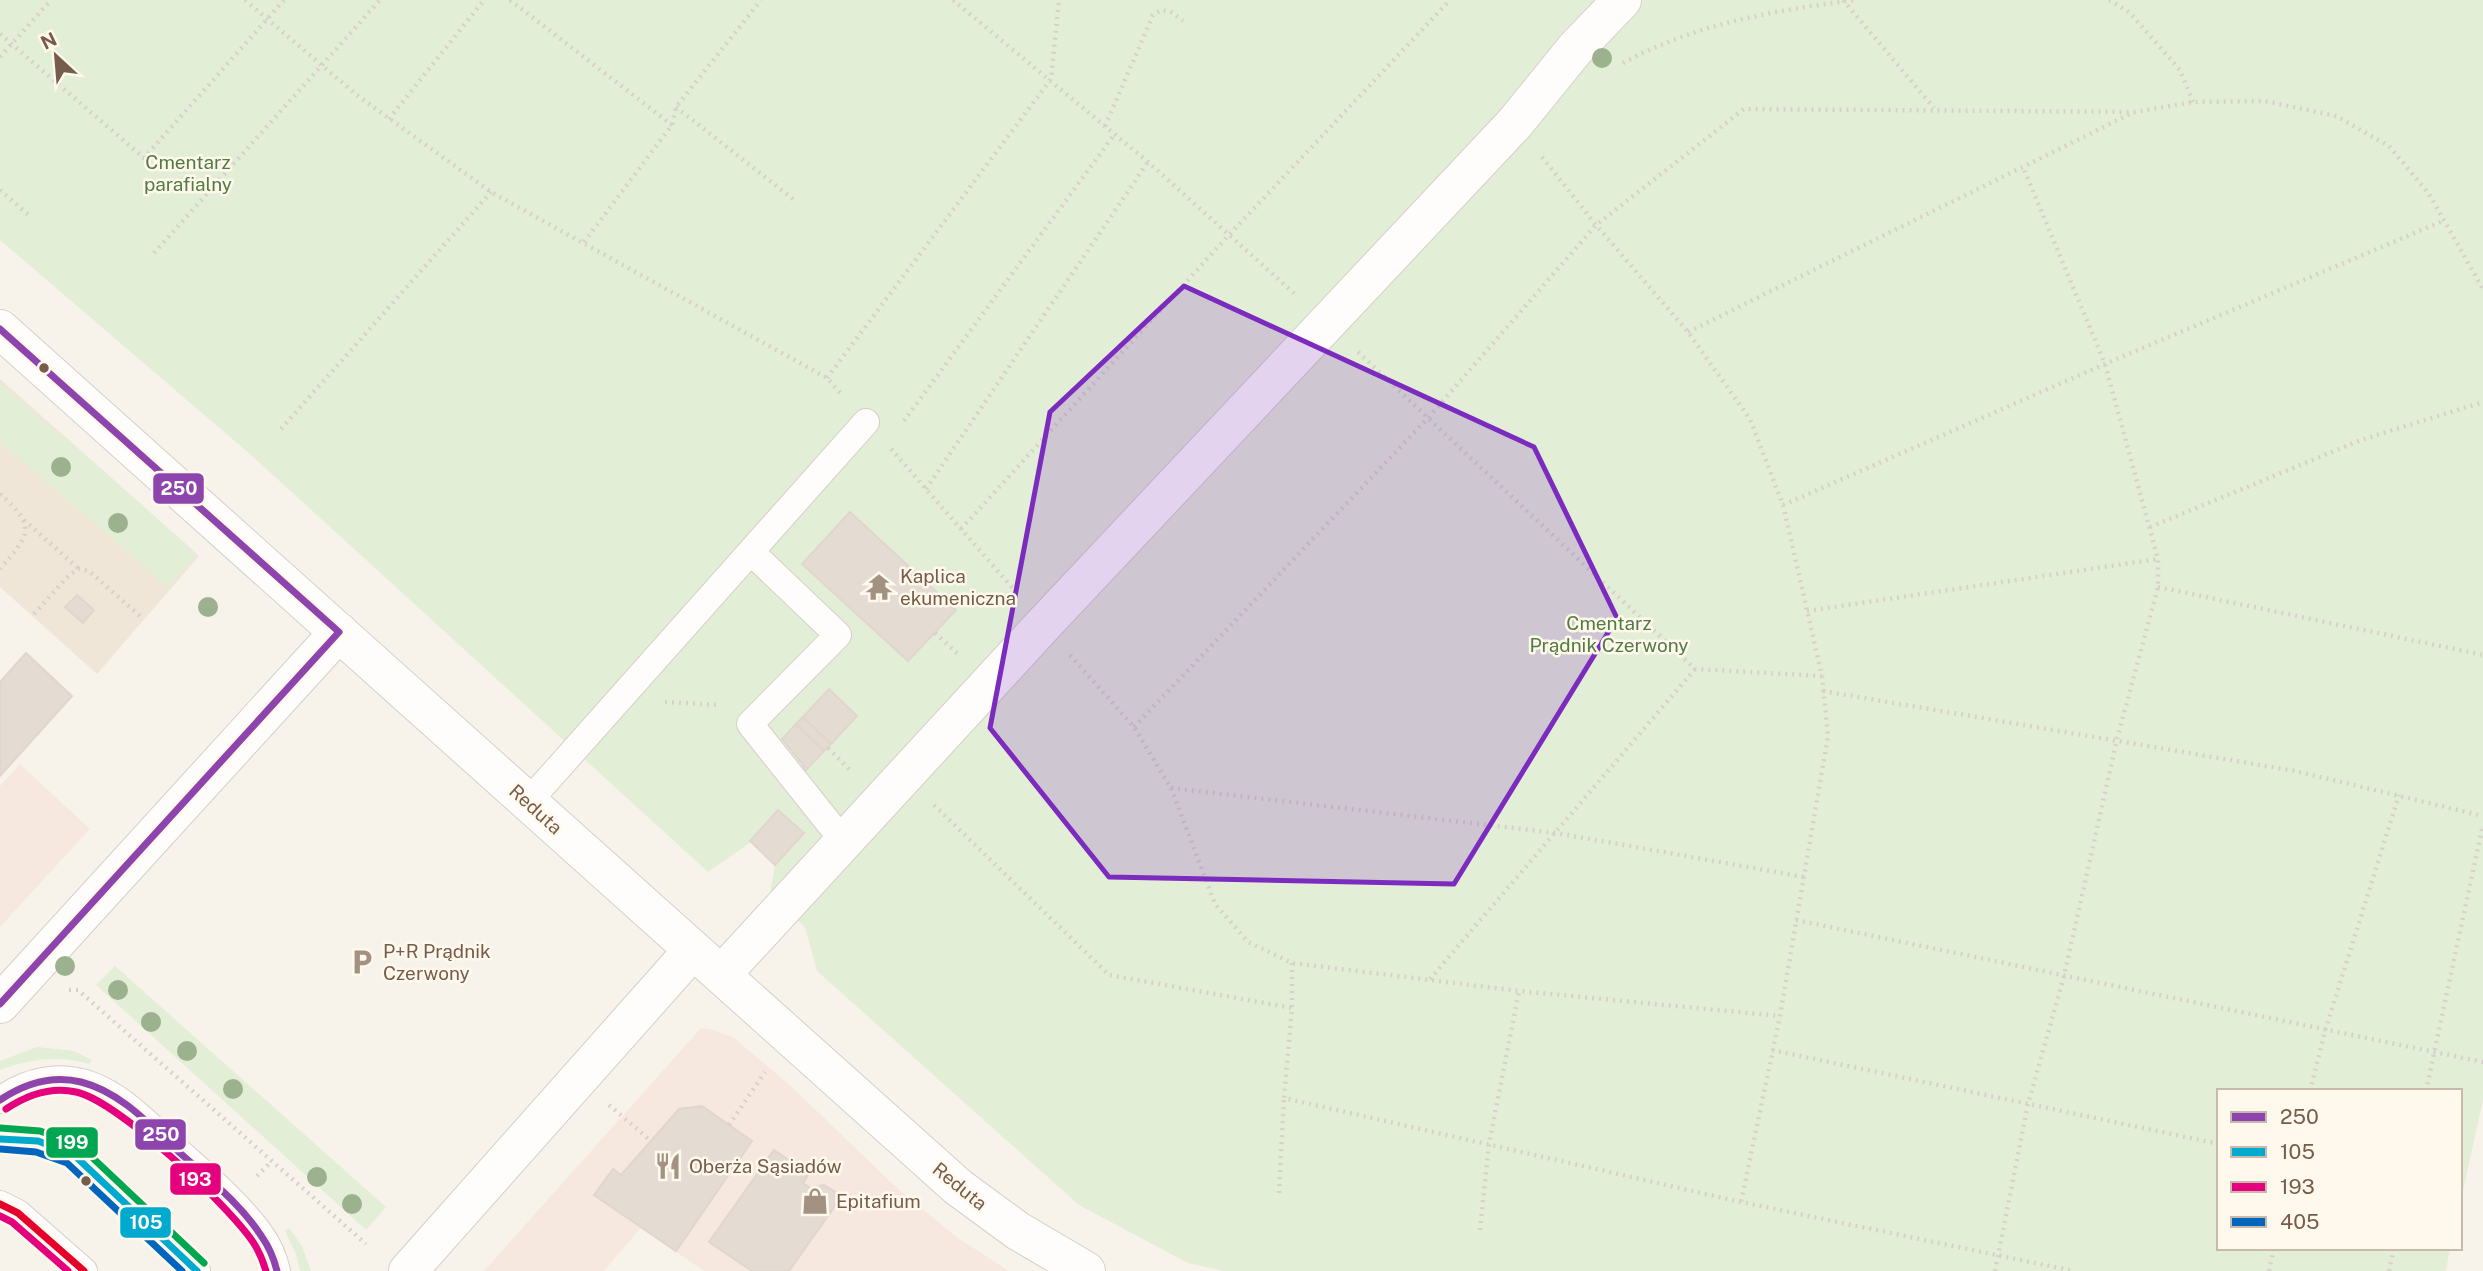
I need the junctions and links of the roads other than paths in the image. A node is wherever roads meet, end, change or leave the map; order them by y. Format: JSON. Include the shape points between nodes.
{"nodes":[{"id":1,"x":1622,"y":0,"type":"edge"},
{"id":2,"x":0,"y":329,"type":"edge"},
{"id":3,"x":866,"y":422,"type":"road end"},
{"id":4,"x":751,"y":552,"type":"junction"},
{"id":5,"x":340,"y":632,"type":"junction"},
{"id":6,"x":528,"y":802,"type":"junction"},
{"id":7,"x":844,"y":842,"type":"junction"},
{"id":8,"x":693,"y":950,"type":"junction"},
{"id":9,"x":721,"y":975,"type":"junction"},
{"id":10,"x":0,"y":1004,"type":"edge"},
{"id":11,"x":0,"y":1100,"type":"edge"},
{"id":12,"x":0,"y":1139,"type":"edge"},
{"id":13,"x":0,"y":1205,"type":"edge"},
{"id":14,"x":84,"y":1271,"type":"edge"},
{"id":15,"x":197,"y":1271,"type":"edge"},
{"id":16,"x":277,"y":1271,"type":"edge"},
{"id":17,"x":408,"y":1271,"type":"edge"},
{"id":18,"x":1086,"y":1271,"type":"edge"}],
"edges":[{"from":1,"to":7,"type":"street","via":[[1515,123]]},
{"from":2,"to":5,"type":"street","name":"Reduta"},
{"from":3,"to":4,"type":"lane"},
{"from":4,"to":6,"type":"lane"},
{"from":4,"to":7,"type":"lane","via":[[838,635],[750,724]]},
{"from":5,"to":6,"type":"street","name":"Reduta"},
{"from":5,"to":10,"type":"street"},
{"from":6,"to":8,"type":"street","name":"Reduta"},
{"from":7,"to":9,"type":"street"},
{"from":8,"to":9,"type":"street","name":"Reduta"},
{"from":8,"to":17,"type":"street"},
{"from":9,"to":18,"type":"street","name":"Reduta","via":[[958,1187],[1018,1231]]},
{"from":11,"to":16,"type":"lane","via":[[16,1089],[53,1079],[81,1082],[112,1094],[240,1211],[271,1251]]},
{"from":12,"to":15,"type":"lane","via":[[39,1140],[73,1154]]},
{"from":13,"to":14,"type":"lane","via":[[19,1213]]}]}
